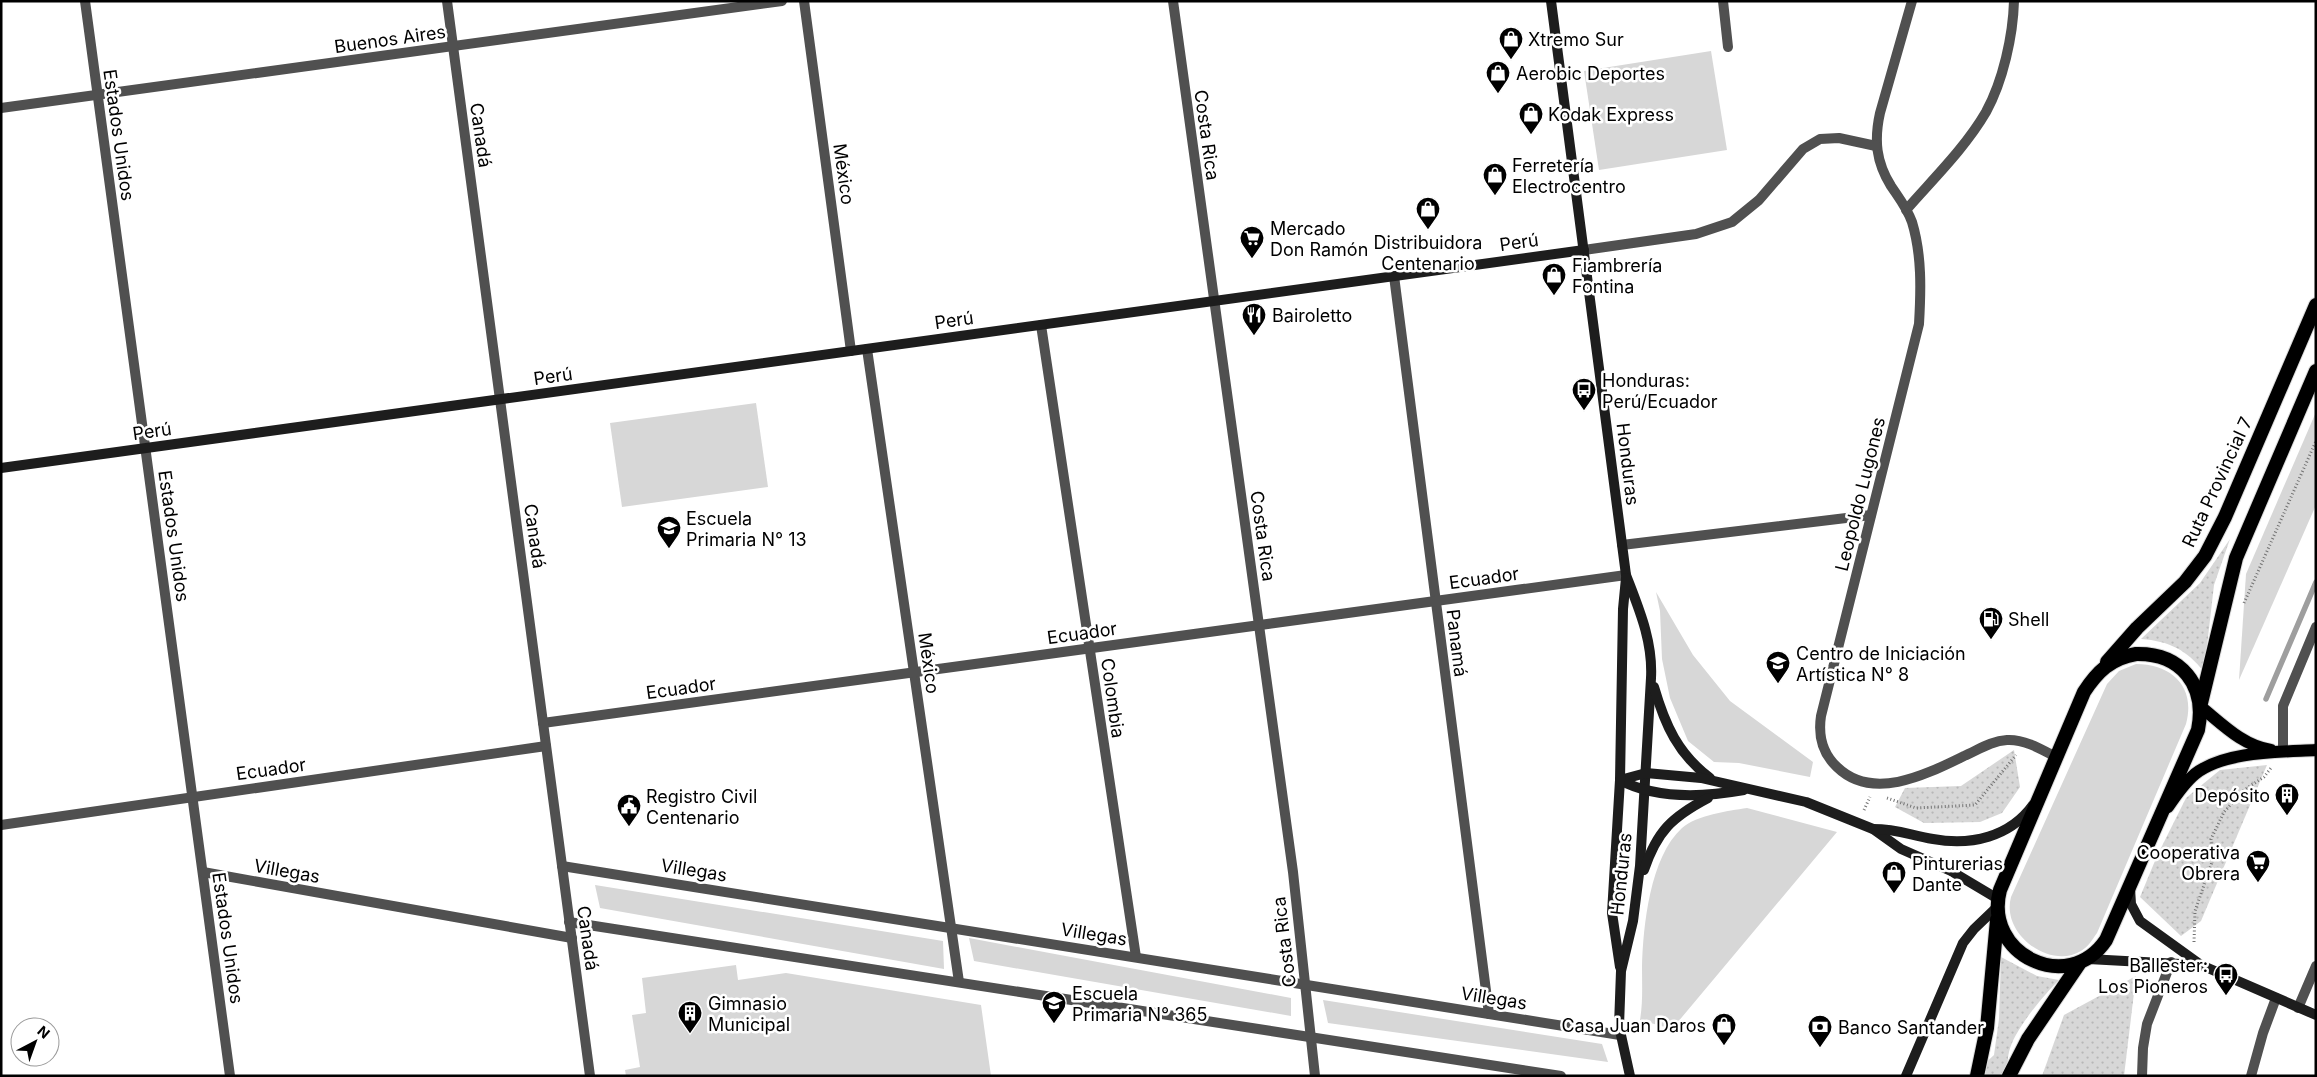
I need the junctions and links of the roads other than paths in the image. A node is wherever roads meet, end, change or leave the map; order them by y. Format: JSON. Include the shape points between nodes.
{"nodes":[{"id":1,"x":85,"y":1,"type":"edge"},
{"id":2,"x":447,"y":1,"type":"edge"},
{"id":3,"x":782,"y":1,"type":"edge"},
{"id":4,"x":804,"y":1,"type":"edge"},
{"id":5,"x":1173,"y":1,"type":"edge"},
{"id":6,"x":1551,"y":1,"type":"edge"},
{"id":7,"x":1724,"y":1,"type":"edge"},
{"id":8,"x":1912,"y":1,"type":"edge"},
{"id":9,"x":2014,"y":1,"type":"edge"},
{"id":10,"x":453,"y":46,"type":"junction"},
{"id":11,"x":1728,"y":48,"type":"dead end"},
{"id":12,"x":98,"y":95,"type":"junction"},
{"id":13,"x":1,"y":108,"type":"edge"},
{"id":14,"x":1876,"y":146,"type":"junction"},
{"id":15,"x":1906,"y":210,"type":"junction"},
{"id":16,"x":1584,"y":250,"type":"junction"},
{"id":17,"x":1394,"y":276,"type":"junction"},
{"id":18,"x":1214,"y":301,"type":"junction"},
{"id":19,"x":2316,"y":305,"type":"edge"},
{"id":20,"x":1041,"y":325,"type":"junction"},
{"id":21,"x":867,"y":349,"type":"junction"},
{"id":22,"x":851,"y":351,"type":"junction"},
{"id":23,"x":2316,"y":371,"type":"edge"},
{"id":24,"x":500,"y":400,"type":"junction"},
{"id":25,"x":145,"y":448,"type":"junction"},
{"id":26,"x":1,"y":468,"type":"edge"},
{"id":27,"x":1871,"y":515,"type":"junction"},
{"id":28,"x":1622,"y":545,"type":"junction"},
{"id":29,"x":1626,"y":575,"type":"junction"},
{"id":30,"x":1436,"y":601,"type":"junction"},
{"id":31,"x":1259,"y":625,"type":"junction"},
{"id":32,"x":2316,"y":627,"type":"edge"},
{"id":33,"x":1090,"y":648,"type":"junction"},
{"id":34,"x":914,"y":672,"type":"junction"},
{"id":35,"x":2097,"y":674,"type":"junction"},
{"id":36,"x":1651,"y":678,"type":"junction"},
{"id":37,"x":2201,"y":705,"type":"junction"},
{"id":38,"x":543,"y":723,"type":"junction"},
{"id":39,"x":546,"y":746,"type":"junction"},
{"id":40,"x":2316,"y":750,"type":"edge"},
{"id":41,"x":2283,"y":752,"type":"junction"},
{"id":42,"x":2056,"y":757,"type":"junction"},
{"id":43,"x":1646,"y":773,"type":"junction"},
{"id":44,"x":1620,"y":780,"type":"junction"},
{"id":45,"x":1712,"y":780,"type":"junction"},
{"id":46,"x":1645,"y":790,"type":"junction"},
{"id":47,"x":1747,"y":790,"type":"junction"},
{"id":48,"x":1712,"y":796,"type":"junction"},
{"id":49,"x":2040,"y":796,"type":"junction"},
{"id":50,"x":192,"y":797,"type":"junction"},
{"id":51,"x":2162,"y":815,"type":"junction"},
{"id":52,"x":1,"y":825,"type":"edge"},
{"id":53,"x":1872,"y":829,"type":"junction"},
{"id":54,"x":562,"y":866,"type":"junction"},
{"id":55,"x":202,"y":872,"type":"junction"},
{"id":56,"x":1638,"y":885,"type":"junction"},
{"id":57,"x":2130,"y":887,"type":"junction"},
{"id":58,"x":1998,"y":907,"type":"junction"},
{"id":59,"x":569,"y":922,"type":"junction"},
{"id":60,"x":951,"y":928,"type":"junction"},
{"id":61,"x":572,"y":938,"type":"junction"},
{"id":62,"x":1136,"y":957,"type":"junction"},
{"id":63,"x":2084,"y":961,"type":"junction"},
{"id":64,"x":2171,"y":962,"type":"junction"},
{"id":65,"x":2201,"y":966,"type":"junction"},
{"id":66,"x":2316,"y":966,"type":"edge"},
{"id":67,"x":1621,"y":971,"type":"junction"},
{"id":68,"x":959,"y":982,"type":"junction"},
{"id":69,"x":1306,"y":984,"type":"junction"},
{"id":70,"x":2276,"y":998,"type":"junction"},
{"id":71,"x":2298,"y":1008,"type":"junction"},
{"id":72,"x":1489,"y":1014,"type":"junction"},
{"id":73,"x":2316,"y":1015,"type":"edge"},
{"id":74,"x":1620,"y":1034,"type":"junction"},
{"id":75,"x":1311,"y":1037,"type":"junction"},
{"id":76,"x":230,"y":1076,"type":"edge"},
{"id":77,"x":590,"y":1076,"type":"edge"},
{"id":78,"x":1315,"y":1076,"type":"edge"},
{"id":79,"x":1561,"y":1076,"type":"edge"},
{"id":80,"x":1630,"y":1076,"type":"edge"},
{"id":81,"x":1906,"y":1076,"type":"edge"},
{"id":82,"x":1977,"y":1076,"type":"edge"},
{"id":83,"x":2009,"y":1076,"type":"edge"},
{"id":84,"x":2142,"y":1076,"type":"edge"},
{"id":85,"x":2251,"y":1076,"type":"edge"}],
"edges":[{"from":1,"to":12,"type":"street","name":"Estados Unidos"},
{"from":2,"to":10,"type":"street","name":"Canadá"},
{"from":3,"to":10,"type":"street","name":"Buenos Aires"},
{"from":4,"to":22,"type":"street","name":"México"},
{"from":5,"to":18,"type":"street","name":"Costa Rica"},
{"from":6,"to":16,"type":"main road","name":"Honduras"},
{"from":7,"to":11,"type":"street"},
{"from":8,"to":14,"type":"street","name":"Leopoldo Lugones","via":[[1880,113]]},
{"from":9,"to":15,"type":"street","via":[[2013,26],[1987,111]]},
{"from":10,"to":12,"type":"street","name":"Buenos Aires"},
{"from":10,"to":24,"type":"street","name":"Canadá"},
{"from":12,"to":13,"type":"street","name":"Buenos Aires"},
{"from":12,"to":25,"type":"street","name":"Estados Unidos"},
{"from":14,"to":15,"type":"street","name":"Leopoldo Lugones","via":[[1884,174]]},
{"from":14,"to":16,"type":"street","name":"Perú","via":[[1839,138],[1820,139],[1803,149],[1759,200],[1732,222],[1696,234]]},
{"from":15,"to":27,"type":"street","name":"Leopoldo Lugones","via":[[1916,239],[1919,261],[1919,324]]},
{"from":16,"to":17,"type":"main road","name":"Perú"},
{"from":16,"to":28,"type":"main road","name":"Honduras"},
{"from":17,"to":18,"type":"main road","name":"Perú"},
{"from":17,"to":30,"type":"street","name":"Panamá"},
{"from":18,"to":20,"type":"main road","name":"Perú"},
{"from":18,"to":31,"type":"street","name":"Costa Rica"},
{"from":19,"to":35,"type":"highway","name":"Ruta Provincial 7","via":[[2205,556]]},
{"from":20,"to":21,"type":"main road","name":"Perú"},
{"from":20,"to":33,"type":"street","name":"Colombia"},
{"from":21,"to":22,"type":"main road","name":"Perú"},
{"from":21,"to":34,"type":"street","name":"México"},
{"from":22,"to":24,"type":"main road","name":"Perú"},
{"from":23,"to":37,"type":"highway","via":[[2236,558]]},
{"from":24,"to":25,"type":"main road","name":"Perú"},
{"from":24,"to":38,"type":"street","name":"Canadá"},
{"from":25,"to":26,"type":"main road","name":"Perú"},
{"from":25,"to":50,"type":"street","name":"Estados Unidos"},
{"from":27,"to":28,"type":"street"},
{"from":27,"to":42,"type":"street","name":"Leopoldo Lugones","via":[[1821,716],[1821,740],[1826,753],[1841,771],[1876,784],[1890,784],[1931,772],[1996,742],[2024,742]]},
{"from":28,"to":29,"type":"main road","name":"Honduras"},
{"from":29,"to":30,"type":"street","name":"Ecuador"},
{"from":29,"to":36,"type":"main road","name":"Honduras","via":[[1649,638]]},
{"from":29,"to":44,"type":"main road","name":"Honduras"},
{"from":30,"to":31,"type":"street","name":"Ecuador"},
{"from":30,"to":72,"type":"street","name":"Panamá"},
{"from":31,"to":33,"type":"street","name":"Ecuador"},
{"from":31,"to":69,"type":"street","name":"Costa Rica"},
{"from":32,"to":41,"type":"street","via":[[2283,706]]},
{"from":33,"to":34,"type":"street","name":"Ecuador"},
{"from":33,"to":62,"type":"street","name":"Colombia"},
{"from":34,"to":38,"type":"street","name":"Ecuador"},
{"from":34,"to":60,"type":"street","name":"México"},
{"from":35,"to":37,"type":"highway","via":[[2110,662],[2127,655],[2154,654],[2184,671],[2195,686]]},
{"from":35,"to":42,"type":"highway","via":[[2084,692]]},
{"from":36,"to":43,"type":"main road","name":"Honduras"},
{"from":36,"to":45,"type":"main road","via":[[1660,710],[1674,740],[1687,758]]},
{"from":37,"to":41,"type":"main road","via":[[2249,744]]},
{"from":37,"to":51,"type":"highway","via":[[2198,730]]},
{"from":38,"to":39,"type":"street","name":"Canadá"},
{"from":39,"to":50,"type":"street","name":"Ecuador"},
{"from":39,"to":54,"type":"street","name":"Canadá"},
{"from":40,"to":41,"type":"main road"},
{"from":41,"to":51,"type":"main road","via":[[2236,758],[2207,767],[2186,783]]},
{"from":42,"to":49,"type":"highway"},
{"from":43,"to":44,"type":"main road"},
{"from":43,"to":45,"type":"main road"},
{"from":43,"to":46,"type":"main road","name":"Honduras"},
{"from":44,"to":46,"type":"main road"},
{"from":44,"to":67,"type":"main road","name":"Honduras","via":[[1612,913]]},
{"from":45,"to":47,"type":"main road"},
{"from":46,"to":48,"type":"main road"},
{"from":46,"to":56,"type":"main road","name":"Honduras"},
{"from":47,"to":48,"type":"main road"},
{"from":47,"to":53,"type":"main road","via":[[1806,802]]},
{"from":48,"to":56,"type":"main road","via":[[1682,813],[1666,827],[1652,848]]},
{"from":49,"to":53,"type":"main road","via":[[2009,828],[1972,841],[1946,841],[1897,830]]},
{"from":49,"to":58,"type":"highway"},
{"from":50,"to":52,"type":"street","name":"Ecuador"},
{"from":50,"to":55,"type":"street","name":"Estados Unidos"},
{"from":51,"to":57,"type":"highway"},
{"from":53,"to":58,"type":"main road","via":[[1901,849],[1951,871]]},
{"from":54,"to":59,"type":"street","name":"Canadá"},
{"from":54,"to":60,"type":"street","name":"Villegas"},
{"from":55,"to":61,"type":"street","name":"Villegas"},
{"from":55,"to":76,"type":"street","name":"Estados Unidos"},
{"from":56,"to":67,"type":"main road","name":"Honduras"},
{"from":57,"to":63,"type":"highway","via":[[2106,940]]},
{"from":57,"to":65,"type":"main road","via":[[2131,904],[2140,921]]},
{"from":58,"to":63,"type":"highway","via":[[2000,926],[2009,941],[2030,958],[2053,966],[2070,966]]},
{"from":58,"to":81,"type":"main road","via":[[1974,928],[1963,943]]},
{"from":58,"to":82,"type":"highway","via":[[1987,1028]]},
{"from":59,"to":61,"type":"street","name":"Canadá"},
{"from":59,"to":68,"type":"street"},
{"from":60,"to":62,"type":"street","name":"Villegas"},
{"from":60,"to":68,"type":"street","name":"México"},
{"from":61,"to":77,"type":"street","name":"Canadá"},
{"from":62,"to":69,"type":"street","name":"Villegas"},
{"from":63,"to":64,"type":"main road"},
{"from":63,"to":83,"type":"highway","via":[[2028,1039]]},
{"from":64,"to":65,"type":"main road"},
{"from":64,"to":84,"type":"street","via":[[2147,1024]]},
{"from":65,"to":70,"type":"main road"},
{"from":66,"to":71,"type":"street"},
{"from":67,"to":74,"type":"main road","name":"Honduras"},
{"from":68,"to":75,"type":"street"},
{"from":69,"to":72,"type":"street","name":"Villegas"},
{"from":69,"to":75,"type":"street","name":"Costa Rica"},
{"from":70,"to":71,"type":"main road"},
{"from":70,"to":85,"type":"street"},
{"from":71,"to":73,"type":"main road"},
{"from":72,"to":74,"type":"street","name":"Villegas"},
{"from":74,"to":80,"type":"main road","name":"Honduras"},
{"from":75,"to":78,"type":"street","name":"Costa Rica"},
{"from":75,"to":79,"type":"street"}]}
